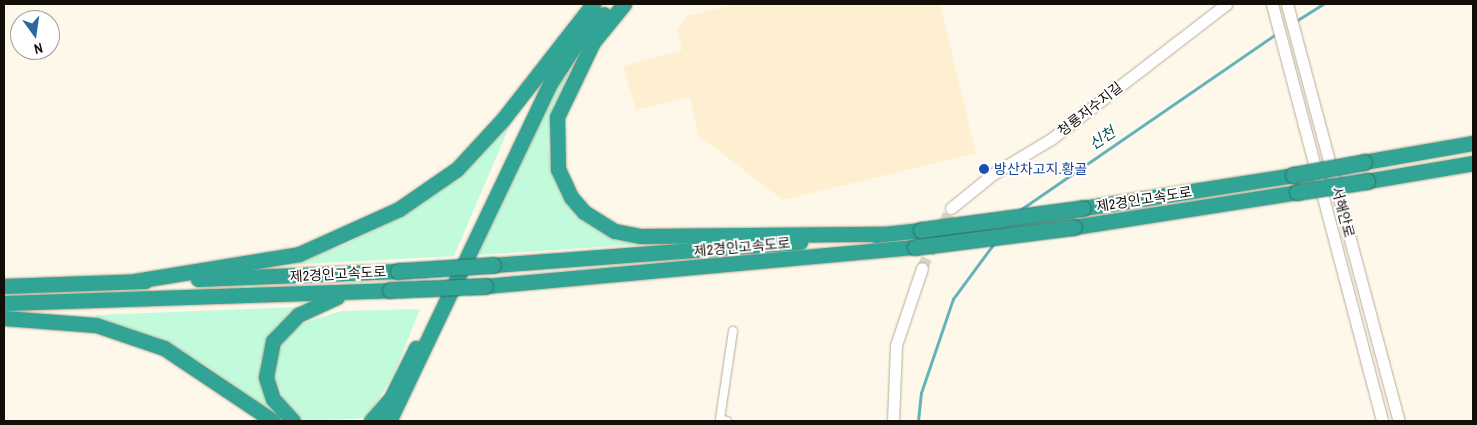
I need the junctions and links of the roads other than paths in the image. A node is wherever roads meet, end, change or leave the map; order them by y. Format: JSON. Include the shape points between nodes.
{"nodes":[{"id":1,"x":594,"y":4,"type":"edge"},
{"id":2,"x":616,"y":4,"type":"edge"},
{"id":3,"x":624,"y":4,"type":"edge"},
{"id":4,"x":1226,"y":4,"type":"edge"},
{"id":5,"x":1289,"y":4,"type":"edge"},
{"id":6,"x":1273,"y":6,"type":"edge"},
{"id":7,"x":558,"y":51,"type":"junction"},
{"id":8,"x":1473,"y":143,"type":"edge"},
{"id":9,"x":1473,"y":163,"type":"edge"},
{"id":10,"x":951,"y":208,"type":"tunnel mouth"},
{"id":11,"x":884,"y":234,"type":"junction"},
{"id":12,"x":922,"y":268,"type":"tunnel mouth"},
{"id":13,"x":135,"y":281,"type":"junction"},
{"id":14,"x":4,"y":286,"type":"edge"},
{"id":15,"x":364,"y":291,"type":"junction"},
{"id":16,"x":4,"y":303,"type":"edge"},
{"id":17,"x":4,"y":318,"type":"edge"},
{"id":18,"x":733,"y":331,"type":"dead end"},
{"id":19,"x":273,"y":421,"type":"edge"},
{"id":20,"x":292,"y":421,"type":"edge"},
{"id":21,"x":371,"y":421,"type":"edge"},
{"id":22,"x":388,"y":421,"type":"edge"},
{"id":23,"x":727,"y":421,"type":"edge"},
{"id":24,"x":893,"y":421,"type":"edge"},
{"id":25,"x":1382,"y":421,"type":"edge"},
{"id":26,"x":1399,"y":421,"type":"edge"}],
"edges":[{"from":1,"to":7,"type":"highway"},
{"from":2,"to":22,"type":"highway","via":[[575,44],[551,82]]},
{"from":3,"to":11,"type":"highway","via":[[593,42],[569,82],[556,117],[558,169],[571,196],[584,212],[615,232],[640,236]]},
{"from":4,"to":10,"type":"main road","name":"청룡저수지길","via":[[1051,139],[993,174]]},
{"from":5,"to":26,"type":"main road","name":"서해안로"},
{"from":6,"to":25,"type":"main road","name":"서해안로"},
{"from":7,"to":13,"type":"highway","via":[[457,169],[366,228],[299,254]]},
{"from":7,"to":21,"type":"highway","via":[[392,398]]},
{"from":8,"to":11,"type":"highway","name":"제2경인고속도로","bridge":true,"via":[[1082,208]]},
{"from":9,"to":15,"type":"highway","name":"제2경인고속도로","bridge":true,"via":[[1074,227],[915,247],[485,286]]},
{"from":11,"to":13,"type":"highway","name":"제2경인고속도로","bridge":true,"via":[[398,271]]},
{"from":12,"to":24,"type":"main road","via":[[896,345]]},
{"from":13,"to":14,"type":"highway","name":"제2경인고속도로"},
{"from":15,"to":16,"type":"highway","name":"제2경인고속도로"},
{"from":15,"to":20,"type":"highway","via":[[314,305],[298,315],[274,341],[266,377],[273,399]]},
{"from":17,"to":19,"type":"highway","via":[[96,325],[164,348]]},
{"from":18,"to":23,"type":"street","via":[[720,420]]}]}
